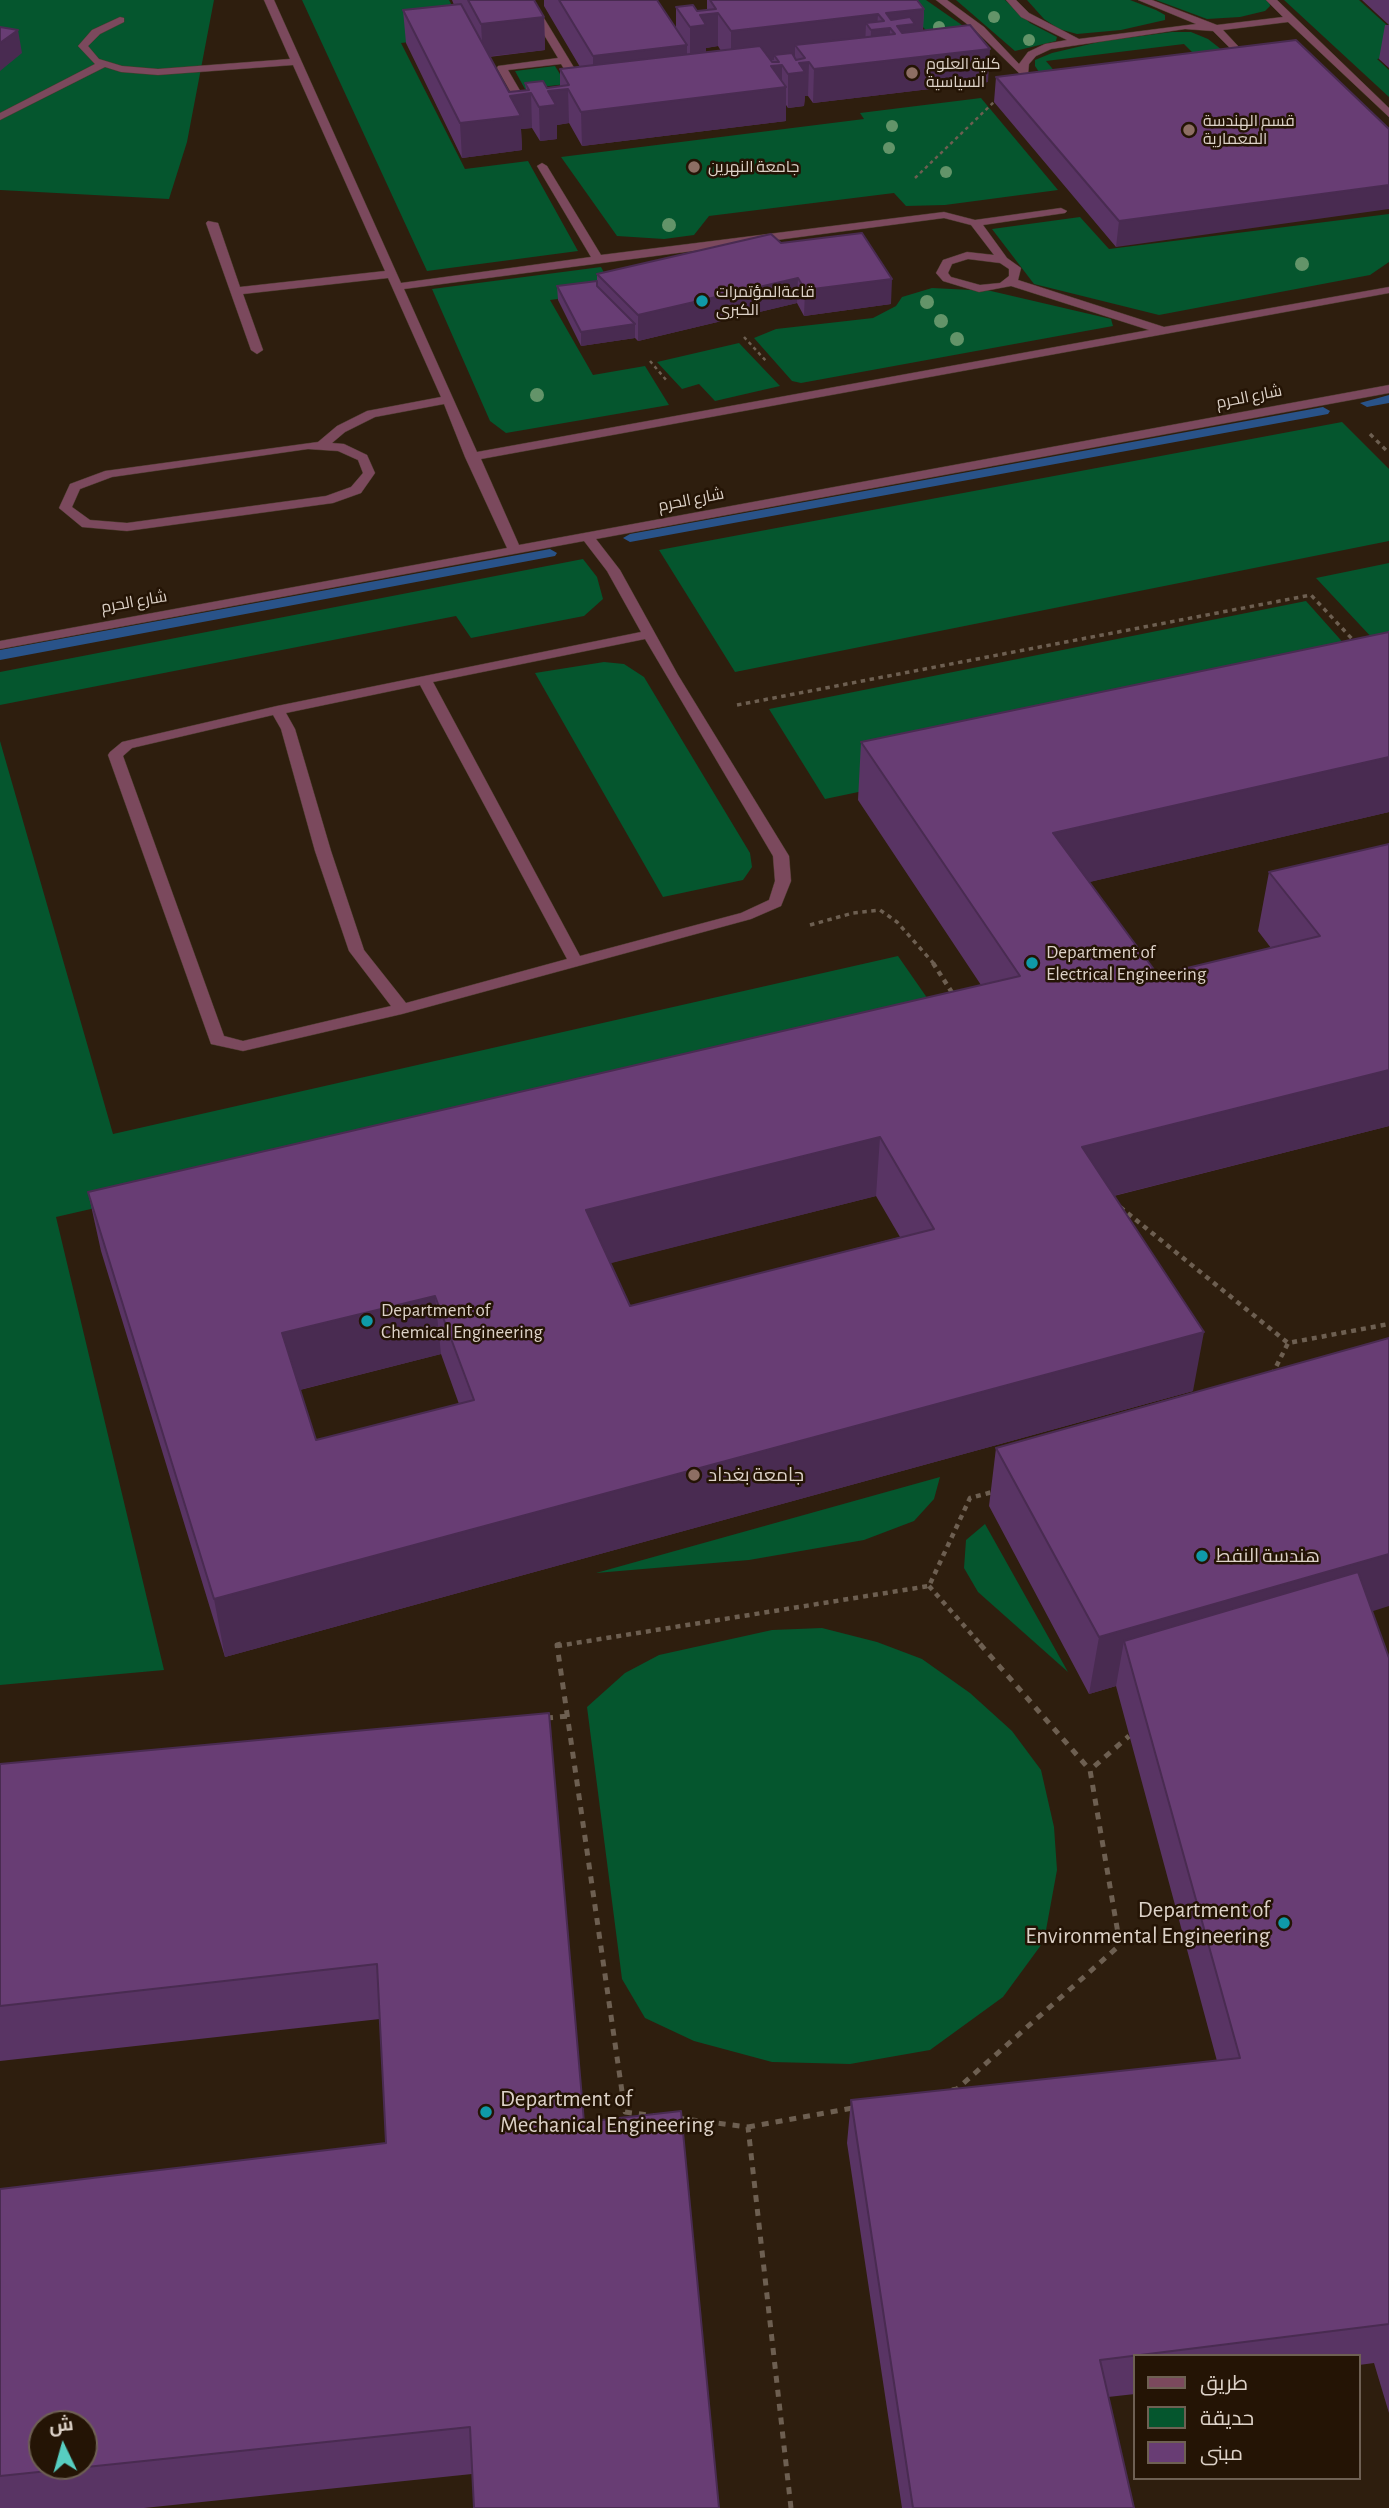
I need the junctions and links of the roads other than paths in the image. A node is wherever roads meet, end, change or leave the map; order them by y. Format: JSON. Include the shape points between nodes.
{"nodes":[{"id":1,"x":269,"y":0,"type":"edge"},
{"id":2,"x":528,"y":0,"type":"edge"},
{"id":3,"x":941,"y":0,"type":"edge"},
{"id":4,"x":1011,"y":0,"type":"edge"},
{"id":5,"x":1143,"y":0,"type":"edge"},
{"id":6,"x":1271,"y":0,"type":"edge"},
{"id":7,"x":1291,"y":19,"type":"junction"},
{"id":8,"x":120,"y":20,"type":"dead end"},
{"id":9,"x":1216,"y":28,"type":"junction"},
{"id":10,"x":1076,"y":41,"type":"junction"},
{"id":11,"x":565,"y":60,"type":"junction"},
{"id":12,"x":297,"y":62,"type":"junction"},
{"id":13,"x":104,"y":64,"type":"junction"},
{"id":14,"x":1250,"y":65,"type":"edge"},
{"id":15,"x":582,"y":90,"type":"junction"},
{"id":16,"x":570,"y":92,"type":"edge"},
{"id":17,"x":599,"y":93,"type":"edge"},
{"id":18,"x":544,"y":95,"type":"edge"},
{"id":19,"x":1389,"y":114,"type":"edge"},
{"id":20,"x":0,"y":117,"type":"edge"},
{"id":21,"x":542,"y":166,"type":"dead end"},
{"id":22,"x":1061,"y":211,"type":"dead end"},
{"id":23,"x":212,"y":223,"type":"dead end"},
{"id":24,"x":975,"y":223,"type":"junction"},
{"id":25,"x":598,"y":259,"type":"junction"},
{"id":26,"x":1003,"y":260,"type":"junction"},
{"id":27,"x":391,"y":274,"type":"junction"},
{"id":28,"x":1012,"y":282,"type":"junction"},
{"id":29,"x":396,"y":287,"type":"junction"},
{"id":30,"x":1388,"y":290,"type":"edge"},
{"id":31,"x":236,"y":291,"type":"junction"},
{"id":32,"x":1163,"y":331,"type":"junction"},
{"id":33,"x":257,"y":351,"type":"dead end"},
{"id":34,"x":1389,"y":389,"type":"edge"},
{"id":35,"x":446,"y":400,"type":"junction"},
{"id":36,"x":321,"y":446,"type":"junction"},
{"id":37,"x":471,"y":457,"type":"junction"},
{"id":38,"x":587,"y":537,"type":"junction"},
{"id":39,"x":515,"y":550,"type":"junction"},
{"id":40,"x":649,"y":635,"type":"junction"},
{"id":41,"x":0,"y":645,"type":"edge"},
{"id":42,"x":425,"y":681,"type":"junction"},
{"id":43,"x":278,"y":710,"type":"junction"},
{"id":44,"x":576,"y":962,"type":"junction"},
{"id":45,"x":401,"y":1009,"type":"junction"}],
"edges":[{"from":1,"to":12,"type":"street"},
{"from":2,"to":11,"type":"street"},
{"from":3,"to":10,"type":"street","via":[[980,29],[1023,74],[1032,54]]},
{"from":4,"to":10,"type":"street","via":[[1025,15]]},
{"from":5,"to":9,"type":"street"},
{"from":6,"to":7,"type":"street"},
{"from":7,"to":9,"type":"street"},
{"from":7,"to":19,"type":"street"},
{"from":8,"to":13,"type":"street","via":[[83,46],[94,61]]},
{"from":9,"to":10,"type":"street","via":[[1185,26]]},
{"from":9,"to":14,"type":"street"},
{"from":11,"to":15,"type":"street"},
{"from":11,"to":18,"type":"street","via":[[502,68],[519,98]]},
{"from":12,"to":13,"type":"street","via":[[158,72]]},
{"from":12,"to":27,"type":"street"},
{"from":13,"to":20,"type":"street"},
{"from":15,"to":16,"type":"street"},
{"from":15,"to":17,"type":"street","via":[[586,95]]},
{"from":21,"to":25,"type":"street"},
{"from":22,"to":24,"type":"street"},
{"from":23,"to":31,"type":"street"},
{"from":24,"to":25,"type":"street","via":[[944,215]]},
{"from":24,"to":26,"type":"street"},
{"from":25,"to":29,"type":"street"},
{"from":26,"to":28,"type":"street","via":[[1014,268]]},
{"from":26,"to":28,"type":"street","via":[[967,255],[947,262],[942,273],[955,284],[979,289]]},
{"from":27,"to":29,"type":"street"},
{"from":27,"to":31,"type":"street"},
{"from":28,"to":32,"type":"street"},
{"from":29,"to":35,"type":"street"},
{"from":30,"to":32,"type":"street"},
{"from":31,"to":33,"type":"street"},
{"from":32,"to":37,"type":"street"},
{"from":34,"to":38,"type":"street","name":"شارع الحرم"},
{"from":35,"to":36,"type":"street","via":[[371,414],[341,429]]},
{"from":35,"to":37,"type":"street"},
{"from":36,"to":36,"type":"street","via":[[109,474],[75,487],[65,508],[87,524],[127,527],[328,500],[356,490],[369,473],[363,457],[340,447]]},
{"from":37,"to":39,"type":"street"},
{"from":38,"to":39,"type":"street","name":"شارع الحرم"},
{"from":38,"to":40,"type":"street","via":[[613,570]]},
{"from":39,"to":41,"type":"street","name":"شارع الحرم"},
{"from":40,"to":42,"type":"street"},
{"from":40,"to":44,"type":"street","via":[[780,856],[783,881],[776,903],[746,916]]},
{"from":42,"to":43,"type":"street"},
{"from":42,"to":44,"type":"street"},
{"from":43,"to":45,"type":"street","via":[[288,729],[357,951]]},
{"from":43,"to":45,"type":"street","via":[[127,746],[115,755],[217,1040],[243,1046]]},
{"from":44,"to":45,"type":"street"}]}
